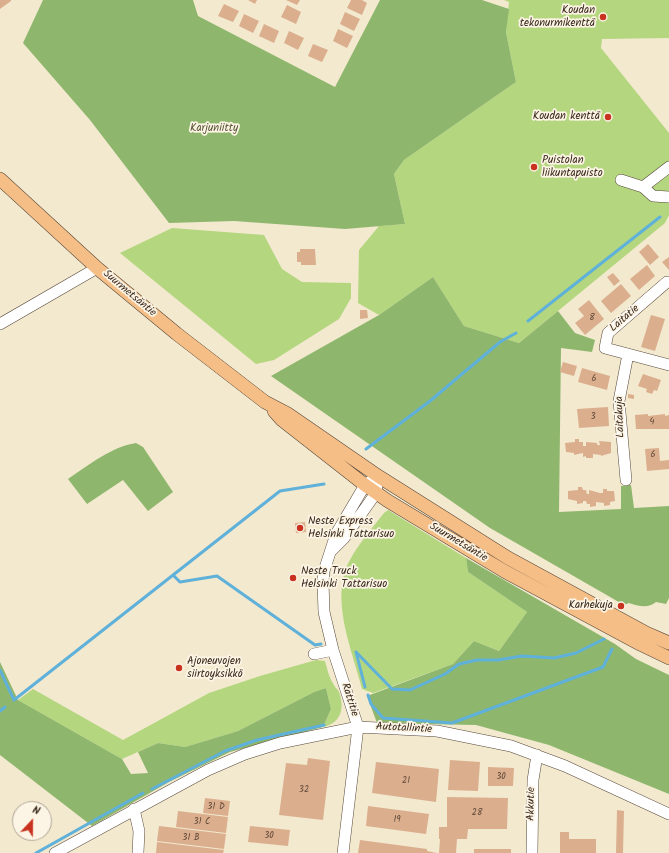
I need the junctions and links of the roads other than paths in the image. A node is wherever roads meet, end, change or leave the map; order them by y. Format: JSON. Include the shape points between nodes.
{"nodes":[{"id":1,"x":669,"y":167,"type":"edge"},
{"id":2,"x":0,"y":178,"type":"edge"},
{"id":3,"x":621,"y":180,"type":"dead end"},
{"id":4,"x":643,"y":187,"type":"junction"},
{"id":5,"x":669,"y":197,"type":"edge"},
{"id":6,"x":97,"y":268,"type":"junction"},
{"id":7,"x":667,"y":282,"type":"dead end"},
{"id":8,"x":0,"y":324,"type":"edge"},
{"id":9,"x":628,"y":354,"type":"junction"},
{"id":10,"x":669,"y":365,"type":"edge"},
{"id":11,"x":265,"y":402,"type":"junction"},
{"id":12,"x":378,"y":476,"type":"junction"},
{"id":13,"x":626,"y":480,"type":"dead end"},
{"id":14,"x":365,"y":485,"type":"junction"},
{"id":15,"x":376,"y":493,"type":"junction"},
{"id":16,"x":332,"y":550,"type":"junction"},
{"id":17,"x":669,"y":643,"type":"edge"},
{"id":18,"x":333,"y":650,"type":"junction"},
{"id":19,"x":314,"y":654,"type":"dead end"},
{"id":20,"x":668,"y":654,"type":"edge"},
{"id":21,"x":358,"y":727,"type":"junction"},
{"id":22,"x":537,"y":755,"type":"junction"},
{"id":23,"x":134,"y":809,"type":"junction"},
{"id":24,"x":669,"y":814,"type":"edge"},
{"id":25,"x":55,"y":853,"type":"edge"},
{"id":26,"x":138,"y":853,"type":"edge"},
{"id":27,"x":343,"y":853,"type":"edge"},
{"id":28,"x":532,"y":853,"type":"edge"}],
"edges":[{"from":1,"to":4,"type":"street"},
{"from":2,"to":6,"type":"main road","name":"Suurmetsäntie"},
{"from":3,"to":4,"type":"street"},
{"from":4,"to":5,"type":"street","via":[[653,196]]},
{"from":6,"to":8,"type":"street"},
{"from":6,"to":11,"type":"main road","name":"Suurmetsäntie"},
{"from":7,"to":9,"type":"street","name":"Laitatie","via":[[608,333],[605,348]]},
{"from":9,"to":10,"type":"street","name":"Laitatie"},
{"from":9,"to":13,"type":"street","name":"Laitakuja","via":[[619,401]]},
{"from":11,"to":12,"type":"main road","name":"Suurmetsäntie","via":[[288,414]]},
{"from":11,"to":14,"type":"main road","name":"Suurmetsäntie","via":[[282,420]]},
{"from":12,"to":14,"type":"street","name":"Rattitie"},
{"from":12,"to":15,"type":"street","name":"Rattitie"},
{"from":12,"to":17,"type":"main road","name":"Suurmetsäntie","via":[[508,558]]},
{"from":14,"to":15,"type":"main road","name":"Suurmetsäntie"},
{"from":14,"to":16,"type":"street","name":"Rattitie","via":[[336,534]]},
{"from":15,"to":16,"type":"street","name":"Rattitie","via":[[344,538]]},
{"from":15,"to":20,"type":"main road","name":"Suurmetsäntie","via":[[504,571]]},
{"from":16,"to":18,"type":"street","name":"Rattitie","via":[[324,571],[323,592],[324,612]]},
{"from":18,"to":19,"type":"street"},
{"from":18,"to":21,"type":"street","name":"Rattitie"},
{"from":21,"to":22,"type":"street","name":"Autotallintie","via":[[444,732],[511,746]]},
{"from":21,"to":23,"type":"street","name":"Autotallintie","via":[[280,743],[245,754],[208,770]]},
{"from":21,"to":27,"type":"street","name":"Rattitie"},
{"from":22,"to":24,"type":"street","name":"Autotallintie"},
{"from":22,"to":28,"type":"street","name":"Akkutie","via":[[533,780]]},
{"from":23,"to":25,"type":"street","name":"Autotallintie"},
{"from":23,"to":26,"type":"street","via":[[139,831]]}]}
